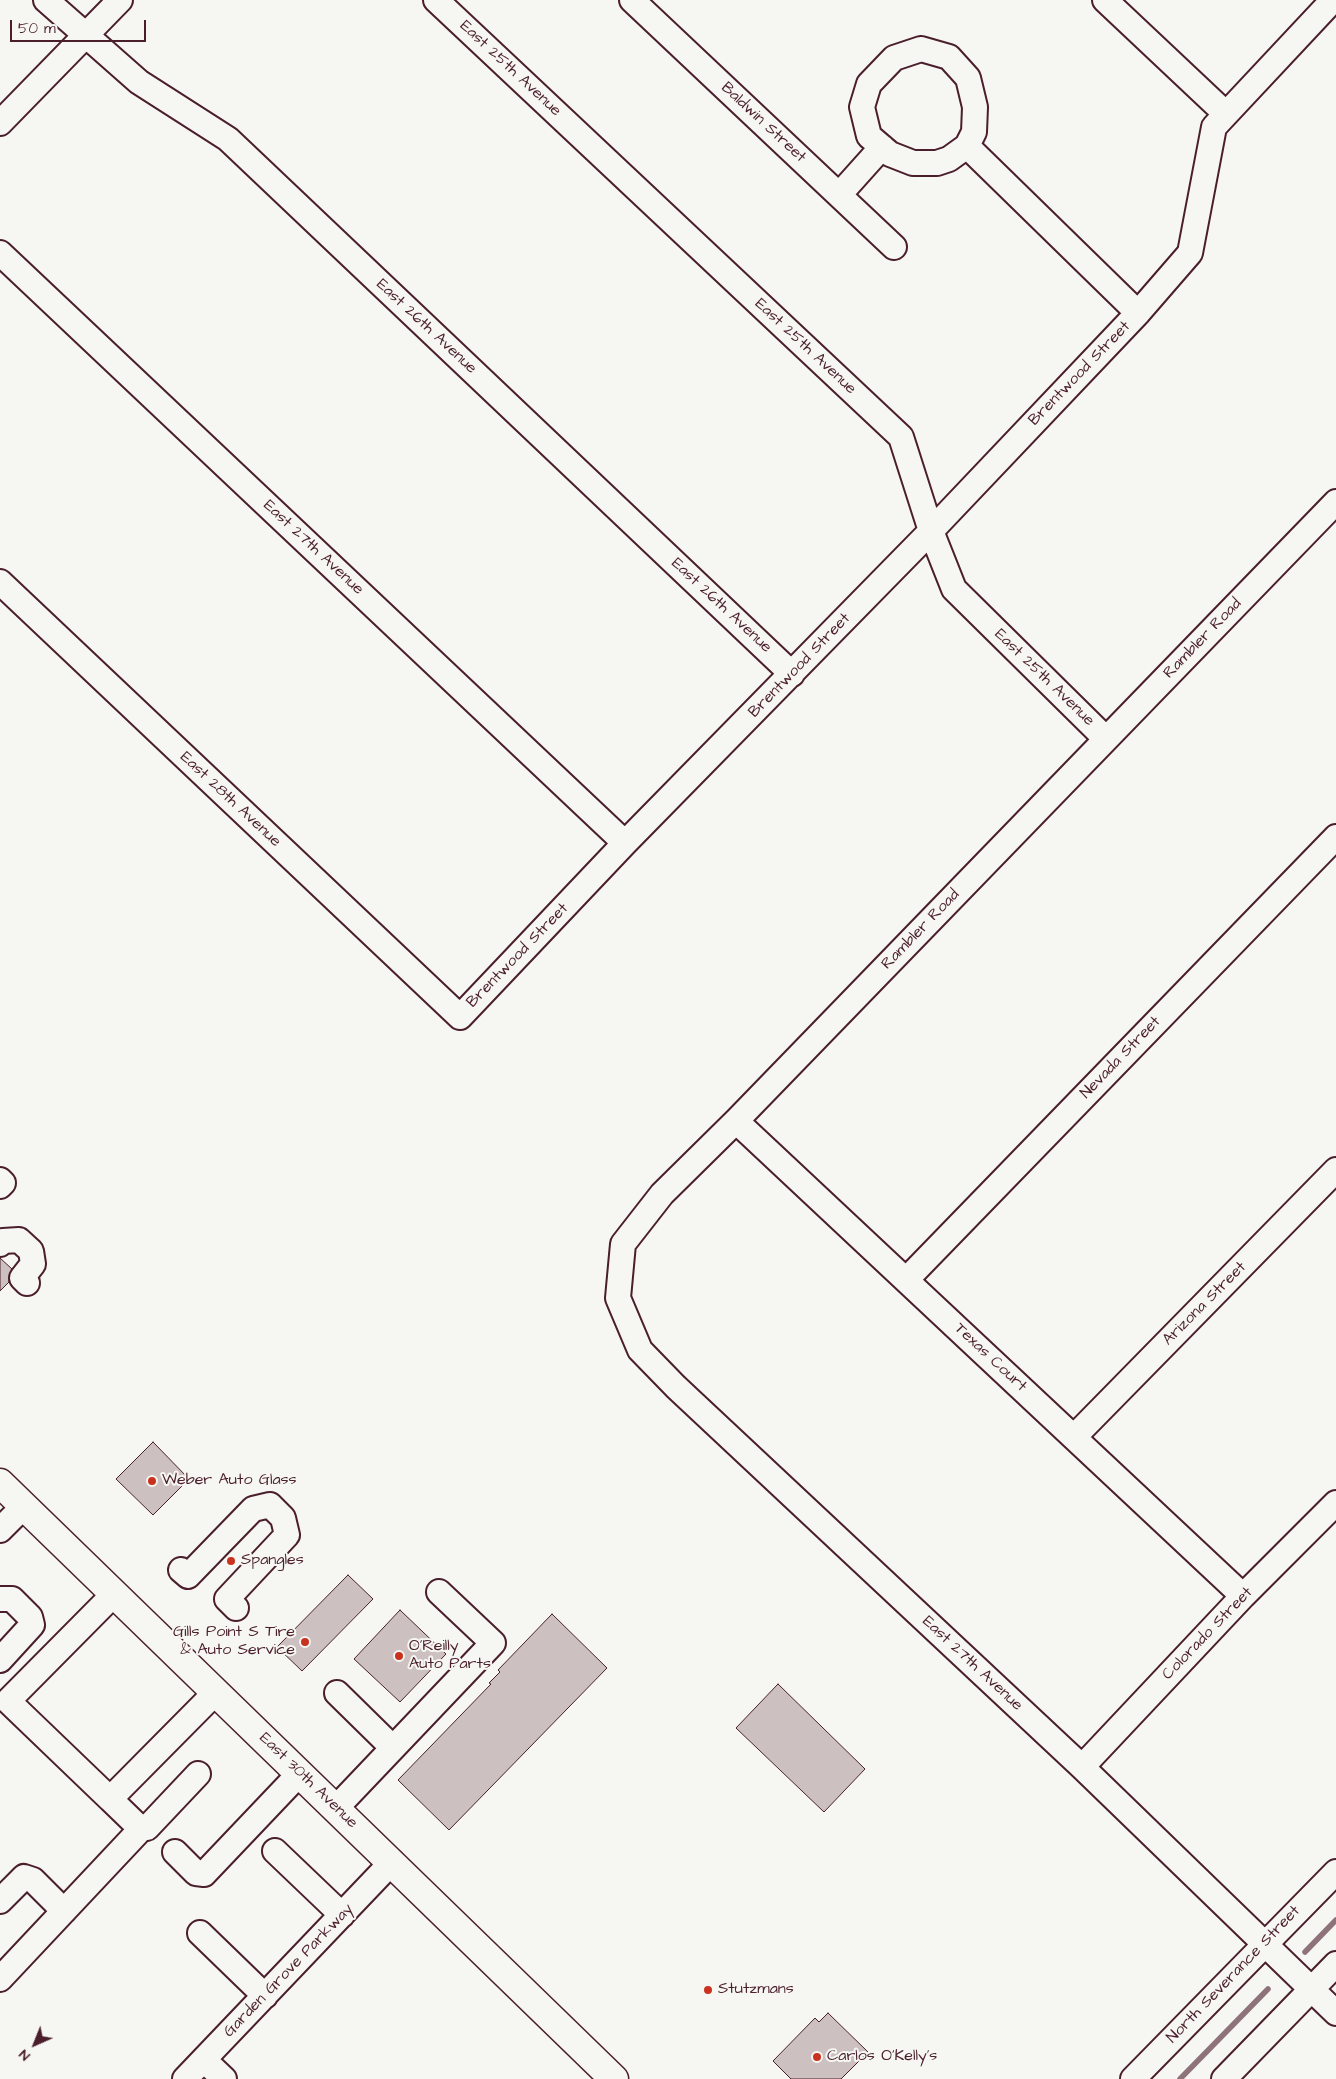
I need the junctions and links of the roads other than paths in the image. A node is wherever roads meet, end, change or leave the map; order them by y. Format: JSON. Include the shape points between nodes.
{"nodes":[{"id":1,"x":46,"y":0,"type":"edge"},
{"id":2,"x":120,"y":0,"type":"edge"},
{"id":3,"x":436,"y":0,"type":"edge"},
{"id":4,"x":632,"y":0,"type":"edge"},
{"id":5,"x":1105,"y":0,"type":"edge"},
{"id":6,"x":1333,"y":0,"type":"edge"},
{"id":7,"x":86,"y":36,"type":"junction"},
{"id":8,"x":1226,"y":114,"type":"junction"},
{"id":9,"x":0,"y":123,"type":"edge"},
{"id":10,"x":967,"y":146,"type":"junction"},
{"id":11,"x":882,"y":147,"type":"junction"},
{"id":12,"x":839,"y":195,"type":"junction"},
{"id":13,"x":894,"y":247,"type":"dead end"},
{"id":14,"x":0,"y":253,"type":"edge"},
{"id":15,"x":1138,"y":313,"type":"junction"},
{"id":16,"x":1336,"y":502,"type":"edge"},
{"id":17,"x":931,"y":531,"type":"junction"},
{"id":18,"x":0,"y":582,"type":"edge"},
{"id":19,"x":792,"y":674,"type":"junction"},
{"id":20,"x":1106,"y":738,"type":"junction"},
{"id":21,"x":1336,"y":837,"type":"edge"},
{"id":22,"x":625,"y":843,"type":"junction"},
{"id":23,"x":460,"y":1017,"type":"joint"},
{"id":24,"x":736,"y":1121,"type":"junction"},
{"id":25,"x":1336,"y":1170,"type":"edge"},
{"id":26,"x":0,"y":1180,"type":"edge"},
{"id":27,"x":0,"y":1186,"type":"edge"},
{"id":28,"x":0,"y":1244,"type":"edge"},
{"id":29,"x":906,"y":1279,"type":"junction"},
{"id":30,"x":27,"y":1283,"type":"dead end"},
{"id":31,"x":676,"y":1387,"type":"joint"},
{"id":32,"x":1074,"y":1437,"type":"junction"},
{"id":33,"x":0,"y":1483,"type":"edge"},
{"id":34,"x":1336,"y":1503,"type":"edge"},
{"id":35,"x":24,"y":1506,"type":"junction"},
{"id":36,"x":0,"y":1530,"type":"edge"},
{"id":37,"x":181,"y":1570,"type":"dead end"},
{"id":38,"x":439,"y":1592,"type":"dead end"},
{"id":39,"x":114,"y":1594,"type":"junction"},
{"id":40,"x":1243,"y":1596,"type":"junction"},
{"id":41,"x":0,"y":1599,"type":"edge"},
{"id":42,"x":236,"y":1608,"type":"dead end"},
{"id":43,"x":0,"y":1660,"type":"edge"},
{"id":44,"x":216,"y":1692,"type":"junction"},
{"id":45,"x":337,"y":1692,"type":"dead end"},
{"id":46,"x":4,"y":1697,"type":"edge"},
{"id":47,"x":393,"y":1748,"type":"junction"},
{"id":48,"x":1082,"y":1767,"type":"junction"},
{"id":49,"x":300,"y":1773,"type":"junction"},
{"id":50,"x":198,"y":1774,"type":"dead end"},
{"id":51,"x":110,"y":1799,"type":"junction"},
{"id":52,"x":336,"y":1808,"type":"junction"},
{"id":53,"x":141,"y":1829,"type":"junction"},
{"id":54,"x":275,"y":1851,"type":"dead end"},
{"id":55,"x":175,"y":1852,"type":"dead end"},
{"id":56,"x":392,"y":1862,"type":"junction"},
{"id":57,"x":1336,"y":1872,"type":"edge"},
{"id":58,"x":0,"y":1901,"type":"edge"},
{"id":59,"x":64,"y":1911,"type":"junction"},
{"id":60,"x":342,"y":1915,"type":"junction"},
{"id":61,"x":200,"y":1933,"type":"dead end"},
{"id":62,"x":1265,"y":1944,"type":"junction"},
{"id":63,"x":1336,"y":1964,"type":"edge"},
{"id":64,"x":0,"y":1979,"type":"edge"},
{"id":65,"x":1311,"y":1989,"type":"junction"},
{"id":66,"x":265,"y":1996,"type":"junction"},
{"id":67,"x":1336,"y":2013,"type":"edge"},
{"id":68,"x":204,"y":2060,"type":"junction"},
{"id":69,"x":185,"y":2079,"type":"edge"},
{"id":70,"x":224,"y":2079,"type":"edge"},
{"id":71,"x":614,"y":2079,"type":"edge"},
{"id":72,"x":1133,"y":2079,"type":"edge"},
{"id":73,"x":1224,"y":2079,"type":"edge"}],
"edges":[{"from":1,"to":7,"type":"street","name":"East 26th Avenue"},
{"from":2,"to":7,"type":"street"},
{"from":3,"to":17,"type":"street","name":"East 25th Avenue","via":[[901,437]]},
{"from":4,"to":12,"type":"street","name":"Baldwin Street"},
{"from":5,"to":8,"type":"street"},
{"from":6,"to":8,"type":"street","name":"Brentwood Street"},
{"from":7,"to":9,"type":"street"},
{"from":7,"to":19,"type":"street","name":"East 26th Avenue","via":[[139,82],[228,139]]},
{"from":8,"to":15,"type":"street","name":"Brentwood Street","via":[[1214,127],[1190,253]]},
{"from":10,"to":11,"type":"street","via":[[937,164],[913,163],[890,154]]},
{"from":10,"to":11,"type":"street","via":[[974,132],[975,107],[968,78],[949,57],[921,49],[894,58],[869,84],[862,107],[869,136]]},
{"from":10,"to":15,"type":"street","name":"Brentwood Street"},
{"from":11,"to":12,"type":"street"},
{"from":12,"to":13,"type":"street","name":"Baldwin Street"},
{"from":14,"to":22,"type":"street","name":"East 27th Avenue"},
{"from":15,"to":17,"type":"street","name":"Brentwood Street"},
{"from":16,"to":20,"type":"street","name":"Rambler Road"},
{"from":17,"to":19,"type":"street","name":"Brentwood Street"},
{"from":17,"to":20,"type":"street","name":"East 25th Avenue","via":[[954,589]]},
{"from":18,"to":23,"type":"street","name":"East 28th Avenue"},
{"from":19,"to":22,"type":"street","name":"Brentwood Street"},
{"from":20,"to":24,"type":"street","name":"Rambler Road"},
{"from":21,"to":29,"type":"street","name":"Nevada Street"},
{"from":22,"to":23,"type":"street","name":"Brentwood Street"},
{"from":24,"to":29,"type":"street","name":"Texas Court"},
{"from":24,"to":31,"type":"street","name":"Rambler Road","via":[[662,1194],[623,1244],[618,1298],[640,1350]]},
{"from":25,"to":32,"type":"street","name":"Arizona Street"},
{"from":26,"to":27,"type":"street","via":[[3,1183]]},
{"from":28,"to":30,"type":"street","via":[[19,1240],[30,1251],[33,1264],[22,1278]]},
{"from":29,"to":32,"type":"street","name":"Texas Court"},
{"from":31,"to":48,"type":"street","name":"East 27th Avenue"},
{"from":32,"to":40,"type":"street","name":"Texas Court"},
{"from":33,"to":35,"type":"main road","name":"East 30th Avenue"},
{"from":34,"to":40,"type":"street","name":"Colorado Street"},
{"from":35,"to":36,"type":"street"},
{"from":35,"to":39,"type":"main road","name":"East 30th Avenue"},
{"from":37,"to":42,"type":"street","via":[[188,1576],[253,1508],[270,1505],[284,1518],[287,1535],[227,1599]]},
{"from":38,"to":47,"type":"street","via":[[493,1643]]},
{"from":39,"to":44,"type":"main road","name":"East 30th Avenue"},
{"from":39,"to":46,"type":"street"},
{"from":40,"to":48,"type":"street","name":"Colorado Street"},
{"from":41,"to":43,"type":"street","via":[[12,1599],[30,1617],[32,1625]]},
{"from":44,"to":49,"type":"main road","name":"East 30th Avenue"},
{"from":44,"to":51,"type":"street"},
{"from":45,"to":47,"type":"street"},
{"from":46,"to":51,"type":"street"},
{"from":47,"to":52,"type":"street"},
{"from":48,"to":62,"type":"street","name":"East 27th Avenue"},
{"from":49,"to":52,"type":"main road","name":"East 30th Avenue"},
{"from":49,"to":55,"type":"street","via":[[204,1874],[196,1873]]},
{"from":50,"to":53,"type":"street","via":[[147,1828]]},
{"from":51,"to":53,"type":"street"},
{"from":52,"to":56,"type":"main road","name":"East 30th Avenue"},
{"from":53,"to":59,"type":"street"},
{"from":54,"to":60,"type":"street"},
{"from":56,"to":60,"type":"street","name":"Garden Grove Parkway"},
{"from":56,"to":71,"type":"main road","name":"East 30th Avenue"},
{"from":57,"to":62,"type":"street","name":"North Severance Street"},
{"from":58,"to":59,"type":"street","via":[[24,1877],[33,1880]]},
{"from":59,"to":64,"type":"street"},
{"from":60,"to":66,"type":"street","name":"Garden Grove Parkway"},
{"from":61,"to":66,"type":"street"},
{"from":62,"to":65,"type":"street","name":"East 27th Avenue"},
{"from":62,"to":72,"type":"street","name":"North Severance Street"},
{"from":63,"to":65,"type":"street"},
{"from":65,"to":67,"type":"street","name":"East 27th Avenue"},
{"from":65,"to":73,"type":"street"},
{"from":66,"to":68,"type":"street","name":"Garden Grove Parkway"},
{"from":68,"to":69,"type":"street","name":"Garden Grove Parkway"},
{"from":68,"to":70,"type":"street"}]}
